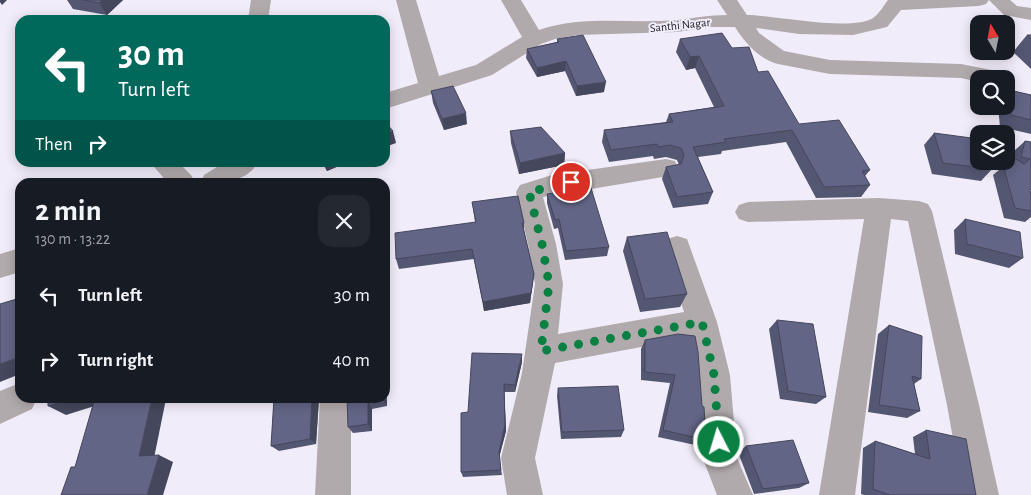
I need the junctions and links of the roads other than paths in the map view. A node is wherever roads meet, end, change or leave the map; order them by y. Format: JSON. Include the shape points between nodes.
{"nodes":[{"id":1,"x":261,"y":0,"type":"edge"},
{"id":2,"x":406,"y":0,"type":"edge"},
{"id":3,"x":511,"y":0,"type":"edge"},
{"id":4,"x":727,"y":0,"type":"edge"},
{"id":5,"x":979,"y":0,"type":"edge"},
{"id":6,"x":998,"y":0,"type":"edge"},
{"id":7,"x":1031,"y":14,"type":"edge"},
{"id":8,"x":259,"y":15,"type":"edge"},
{"id":9,"x":740,"y":21,"type":"junction"},
{"id":10,"x":534,"y":39,"type":"junction"},
{"id":11,"x":970,"y":73,"type":"edge"},
{"id":12,"x":431,"y":88,"type":"junction"},
{"id":13,"x":390,"y":100,"type":"edge"},
{"id":14,"x":167,"y":167,"type":"edge"},
{"id":15,"x":238,"y":167,"type":"edge"},
{"id":16,"x":666,"y":168,"type":"edge"},
{"id":17,"x":178,"y":178,"type":"edge"},
{"id":18,"x":220,"y":178,"type":"edge"},
{"id":19,"x":879,"y":208,"type":"junction"},
{"id":20,"x":748,"y":212,"type":"dead end"},
{"id":21,"x":677,"y":247,"type":"dead end"},
{"id":22,"x":15,"y":262,"type":"edge"},
{"id":23,"x":0,"y":266,"type":"edge"},
{"id":24,"x":702,"y":322,"type":"junction"},
{"id":25,"x":541,"y":351,"type":"junction"},
{"id":26,"x":15,"y":401,"type":"edge"},
{"id":27,"x":335,"y":403,"type":"edge"},
{"id":28,"x":0,"y":408,"type":"edge"},
{"id":29,"x":333,"y":495,"type":"edge"},
{"id":30,"x":525,"y":495,"type":"edge"},
{"id":31,"x":735,"y":495,"type":"edge"},
{"id":32,"x":837,"y":495,"type":"edge"},
{"id":33,"x":981,"y":495,"type":"edge"}],
"edges":[{"from":1,"to":8,"type":"street"},
{"from":2,"to":12,"type":"street"},
{"from":3,"to":10,"type":"street"},
{"from":4,"to":9,"type":"street"},
{"from":5,"to":9,"type":"street","name":"Santhi Nagar","via":[[895,4],[880,23],[853,29],[799,28]]},
{"from":6,"to":7,"type":"street","via":[[1011,10]]},
{"from":9,"to":10,"type":"street","name":"Santhi Nagar","via":[[577,29]]},
{"from":9,"to":11,"type":"street","via":[[752,38],[778,57],[830,67]]},
{"from":10,"to":12,"type":"street","name":"Santhi Nagar","via":[[484,70]]},
{"from":12,"to":13,"type":"street","name":"Santhi Nagar"},
{"from":14,"to":17,"type":"street"},
{"from":15,"to":18,"type":"street"},
{"from":16,"to":25,"type":"street","via":[[552,185],[529,192],[549,284]]},
{"from":19,"to":20,"type":"street"},
{"from":19,"to":32,"type":"street"},
{"from":19,"to":33,"type":"street","via":[[919,211]]},
{"from":21,"to":24,"type":"street"},
{"from":22,"to":23,"type":"street"},
{"from":24,"to":25,"type":"street"},
{"from":24,"to":31,"type":"street","via":[[714,375],[720,459]]},
{"from":25,"to":30,"type":"street","via":[[518,458]]},
{"from":26,"to":28,"type":"street"},
{"from":27,"to":29,"type":"street"}]}
